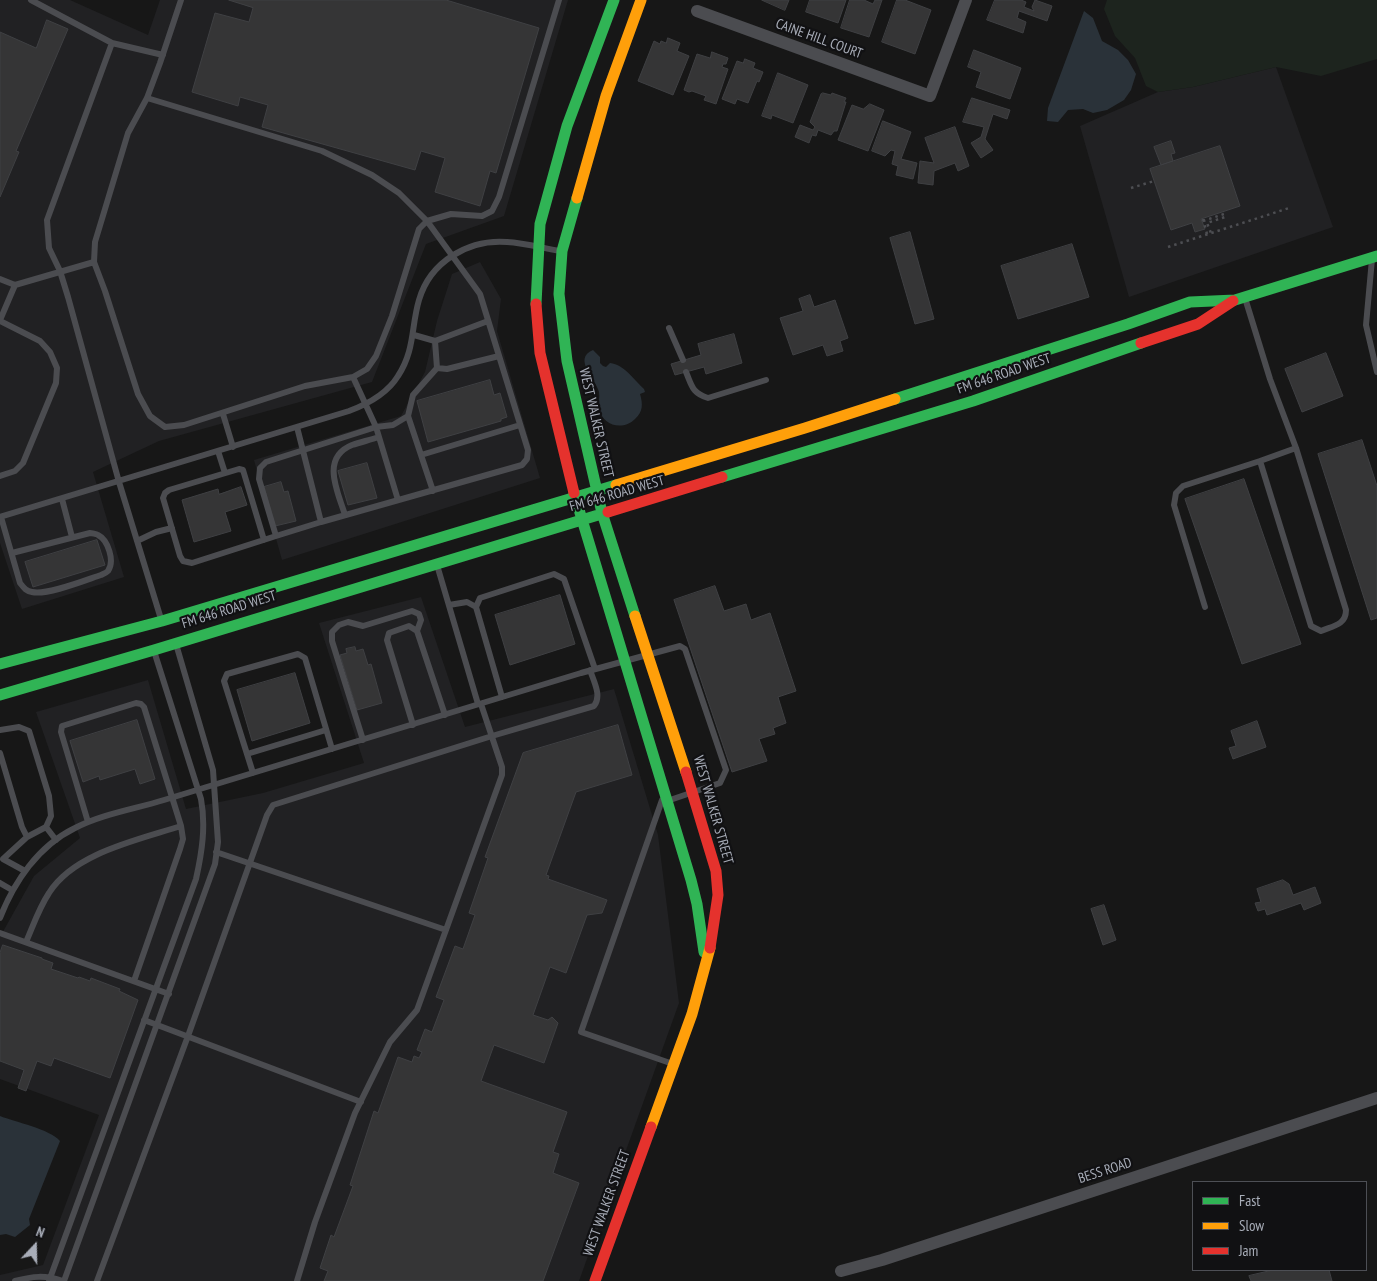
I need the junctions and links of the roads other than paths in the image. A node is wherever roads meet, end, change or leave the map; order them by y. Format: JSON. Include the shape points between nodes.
{"nodes":[{"id":1,"x":31,"y":0,"type":"edge"},
{"id":2,"x":181,"y":0,"type":"edge"},
{"id":3,"x":559,"y":0,"type":"edge"},
{"id":4,"x":614,"y":0,"type":"edge"},
{"id":5,"x":641,"y":0,"type":"edge"},
{"id":6,"x":966,"y":0,"type":"edge"},
{"id":7,"x":697,"y":11,"type":"dead end"},
{"id":8,"x":112,"y":43,"type":"junction"},
{"id":9,"x":163,"y":56,"type":"junction"},
{"id":10,"x":146,"y":98,"type":"junction"},
{"id":11,"x":427,"y":221,"type":"junction"},
{"id":12,"x":538,"y":247,"type":"junction"},
{"id":13,"x":562,"y":251,"type":"junction"},
{"id":14,"x":451,"y":256,"type":"junction"},
{"id":15,"x":1375,"y":257,"type":"edge"},
{"id":16,"x":94,"y":262,"type":"junction"},
{"id":17,"x":60,"y":271,"type":"junction"},
{"id":18,"x":0,"y":279,"type":"edge"},
{"id":19,"x":15,"y":285,"type":"junction"},
{"id":20,"x":1240,"y":299,"type":"junction"},
{"id":21,"x":0,"y":321,"type":"edge"},
{"id":22,"x":488,"y":321,"type":"junction"},
{"id":23,"x":669,"y":328,"type":"dead end"},
{"id":24,"x":414,"y":335,"type":"junction"},
{"id":25,"x":435,"y":340,"type":"junction"},
{"id":26,"x":499,"y":356,"type":"junction"},
{"id":27,"x":683,"y":360,"type":"dead end"},
{"id":28,"x":437,"y":368,"type":"junction"},
{"id":29,"x":1377,"y":371,"type":"edge"},
{"id":30,"x":686,"y":372,"type":"dead end"},
{"id":31,"x":353,"y":377,"type":"junction"},
{"id":32,"x":766,"y":380,"type":"dead end"},
{"id":33,"x":366,"y":405,"type":"junction"},
{"id":34,"x":222,"y":414,"type":"junction"},
{"id":35,"x":408,"y":416,"type":"junction"},
{"id":36,"x":520,"y":425,"type":"junction"},
{"id":37,"x":297,"y":427,"type":"junction"},
{"id":38,"x":376,"y":427,"type":"junction"},
{"id":39,"x":379,"y":437,"type":"junction"},
{"id":40,"x":233,"y":447,"type":"junction"},
{"id":41,"x":1296,"y":448,"type":"junction"},
{"id":42,"x":303,"y":450,"type":"junction"},
{"id":43,"x":218,"y":452,"type":"junction"},
{"id":44,"x":421,"y":456,"type":"junction"},
{"id":45,"x":1260,"y":461,"type":"junction"},
{"id":46,"x":225,"y":473,"type":"junction"},
{"id":47,"x":0,"y":476,"type":"edge"},
{"id":48,"x":119,"y":482,"type":"junction"},
{"id":49,"x":596,"y":490,"type":"junction"},
{"id":50,"x":433,"y":491,"type":"junction"},
{"id":51,"x":575,"y":497,"type":"junction"},
{"id":52,"x":62,"y":499,"type":"junction"},
{"id":53,"x":398,"y":500,"type":"junction"},
{"id":54,"x":602,"y":513,"type":"junction"},
{"id":55,"x":345,"y":515,"type":"junction"},
{"id":56,"x":1,"y":517,"type":"edge"},
{"id":57,"x":582,"y":520,"type":"junction"},
{"id":58,"x":321,"y":522,"type":"junction"},
{"id":59,"x":172,"y":528,"type":"junction"},
{"id":60,"x":276,"y":536,"type":"junction"},
{"id":61,"x":72,"y":537,"type":"junction"},
{"id":62,"x":264,"y":540,"type":"junction"},
{"id":63,"x":137,"y":542,"type":"junction"},
{"id":64,"x":12,"y":554,"type":"junction"},
{"id":65,"x":437,"y":563,"type":"junction"},
{"id":66,"x":449,"y":605,"type":"junction"},
{"id":67,"x":476,"y":606,"type":"junction"},
{"id":68,"x":1205,"y":607,"type":"dead end"},
{"id":69,"x":162,"y":620,"type":"junction"},
{"id":70,"x":417,"y":631,"type":"junction"},
{"id":71,"x":176,"y":642,"type":"junction"},
{"id":72,"x":154,"y":650,"type":"junction"},
{"id":73,"x":649,"y":654,"type":"junction"},
{"id":74,"x":624,"y":661,"type":"junction"},
{"id":75,"x":0,"y":664,"type":"edge"},
{"id":76,"x":593,"y":670,"type":"junction"},
{"id":77,"x":0,"y":695,"type":"edge"},
{"id":78,"x":502,"y":697,"type":"junction"},
{"id":79,"x":480,"y":704,"type":"junction"},
{"id":80,"x":445,"y":715,"type":"junction"},
{"id":81,"x":413,"y":724,"type":"junction"},
{"id":82,"x":0,"y":730,"type":"edge"},
{"id":83,"x":326,"y":730,"type":"junction"},
{"id":84,"x":492,"y":736,"type":"junction"},
{"id":85,"x":363,"y":740,"type":"junction"},
{"id":86,"x":332,"y":749,"type":"junction"},
{"id":87,"x":0,"y":753,"type":"edge"},
{"id":88,"x":248,"y":754,"type":"junction"},
{"id":89,"x":253,"y":772,"type":"junction"},
{"id":90,"x":214,"y":785,"type":"junction"},
{"id":91,"x":198,"y":790,"type":"junction"},
{"id":92,"x":693,"y":793,"type":"junction"},
{"id":93,"x":666,"y":796,"type":"junction"},
{"id":94,"x":172,"y":798,"type":"junction"},
{"id":95,"x":88,"y":822,"type":"junction"},
{"id":96,"x":181,"y":826,"type":"junction"},
{"id":97,"x":46,"y":827,"type":"junction"},
{"id":98,"x":28,"y":837,"type":"junction"},
{"id":99,"x":56,"y":840,"type":"junction"},
{"id":100,"x":216,"y":852,"type":"junction"},
{"id":101,"x":250,"y":863,"type":"junction"},
{"id":102,"x":25,"y":871,"type":"junction"},
{"id":103,"x":0,"y":883,"type":"edge"},
{"id":104,"x":12,"y":890,"type":"junction"},
{"id":105,"x":0,"y":918,"type":"edge"},
{"id":106,"x":446,"y":930,"type":"junction"},
{"id":107,"x":0,"y":933,"type":"edge"},
{"id":108,"x":26,"y":942,"type":"junction"},
{"id":109,"x":706,"y":966,"type":"junction"},
{"id":110,"x":134,"y":981,"type":"junction"},
{"id":111,"x":155,"y":989,"type":"junction"},
{"id":112,"x":169,"y":994,"type":"junction"},
{"id":113,"x":144,"y":1020,"type":"junction"},
{"id":114,"x":158,"y":1025,"type":"junction"},
{"id":115,"x":188,"y":1036,"type":"junction"},
{"id":116,"x":674,"y":1064,"type":"junction"},
{"id":117,"x":1377,"y":1098,"type":"edge"},
{"id":118,"x":361,"y":1102,"type":"junction"},
{"id":119,"x":841,"y":1271,"type":"dead end"},
{"id":120,"x":50,"y":1279,"type":"edge"},
{"id":121,"x":15,"y":1281,"type":"edge"},
{"id":122,"x":64,"y":1281,"type":"edge"},
{"id":123,"x":97,"y":1281,"type":"edge"},
{"id":124,"x":297,"y":1281,"type":"edge"},
{"id":125,"x":595,"y":1281,"type":"edge"}],
"edges":[{"from":1,"to":8,"type":"lane"},
{"from":2,"to":9,"type":"lane"},
{"from":3,"to":11,"type":"lane","via":[[500,197],[492,211],[482,216],[451,214]]},
{"from":4,"to":12,"type":"main road","name":"WEST WALKER STREET","via":[[568,126],[540,224]]},
{"from":5,"to":13,"type":"main road","name":"WEST WALKER STREET","via":[[606,96]]},
{"from":6,"to":7,"type":"street","name":"CAINE HILL COURT","via":[[930,96]]},
{"from":8,"to":9,"type":"lane"},
{"from":8,"to":17,"type":"lane","via":[[47,220],[49,248]]},
{"from":9,"to":10,"type":"lane"},
{"from":10,"to":11,"type":"lane","via":[[322,151],[399,192]]},
{"from":10,"to":16,"type":"lane","via":[[128,133],[96,242]]},
{"from":11,"to":14,"type":"lane"},
{"from":11,"to":31,"type":"lane","via":[[418,229],[392,316],[376,356],[367,369]]},
{"from":12,"to":13,"type":"lane"},
{"from":12,"to":14,"type":"lane","via":[[489,242]]},
{"from":12,"to":51,"type":"main road","name":"WEST WALKER STREET","via":[[535,295],[540,353]]},
{"from":13,"to":49,"type":"main road","name":"WEST WALKER STREET","via":[[559,294],[567,361]]},
{"from":14,"to":22,"type":"lane","via":[[480,294]]},
{"from":14,"to":24,"type":"lane","via":[[426,283],[419,300]]},
{"from":15,"to":20,"type":"main road","name":"FM 646 ROAD WEST"},
{"from":15,"to":29,"type":"lane","via":[[1366,325]]},
{"from":16,"to":17,"type":"lane"},
{"from":16,"to":34,"type":"lane","via":[[138,394],[150,416],[165,427]]},
{"from":17,"to":19,"type":"lane"},
{"from":17,"to":48,"type":"lane"},
{"from":18,"to":19,"type":"lane"},
{"from":19,"to":21,"type":"lane"},
{"from":20,"to":41,"type":"lane"},
{"from":20,"to":49,"type":"main road","name":"FM 646 ROAD WEST","via":[[1190,302],[805,428]]},
{"from":20,"to":54,"type":"main road","name":"FM 646 ROAD WEST","via":[[1198,324],[973,401]]},
{"from":21,"to":47,"type":"lane","via":[[40,341],[50,352],[56,368],[56,383],[23,463],[15,471]]},
{"from":22,"to":25,"type":"lane"},
{"from":22,"to":26,"type":"lane"},
{"from":23,"to":27,"type":"lane"},
{"from":24,"to":25,"type":"lane"},
{"from":24,"to":33,"type":"lane","via":[[410,353],[398,377]]},
{"from":25,"to":28,"type":"lane"},
{"from":26,"to":28,"type":"lane","via":[[447,369]]},
{"from":26,"to":36,"type":"lane"},
{"from":28,"to":35,"type":"lane","via":[[413,396]]},
{"from":30,"to":32,"type":"lane","via":[[693,389],[708,398]]},
{"from":31,"to":33,"type":"lane"},
{"from":31,"to":34,"type":"lane","via":[[305,386]]},
{"from":33,"to":37,"type":"lane"},
{"from":33,"to":38,"type":"lane"},
{"from":34,"to":40,"type":"lane"},
{"from":35,"to":38,"type":"lane","via":[[394,424]]},
{"from":35,"to":44,"type":"lane"},
{"from":36,"to":44,"type":"lane"},
{"from":36,"to":50,"type":"lane","via":[[528,450],[522,465]]},
{"from":37,"to":40,"type":"lane"},
{"from":37,"to":42,"type":"lane"},
{"from":38,"to":39,"type":"lane"},
{"from":38,"to":42,"type":"lane"},
{"from":39,"to":53,"type":"lane"},
{"from":39,"to":55,"type":"lane","via":[[351,445],[334,463],[332,470]]},
{"from":40,"to":43,"type":"lane"},
{"from":41,"to":45,"type":"lane"},
{"from":41,"to":45,"type":"lane","via":[[1346,610],[1342,623],[1321,631],[1311,626]]},
{"from":42,"to":58,"type":"lane"},
{"from":42,"to":60,"type":"lane","via":[[266,462],[260,468],[259,479]]},
{"from":43,"to":46,"type":"lane"},
{"from":43,"to":48,"type":"lane"},
{"from":44,"to":50,"type":"lane"},
{"from":45,"to":68,"type":"lane","via":[[1183,486],[1176,493],[1174,505]]},
{"from":46,"to":59,"type":"lane","via":[[165,493],[163,498]]},
{"from":46,"to":62,"type":"lane","via":[[239,468],[243,470]]},
{"from":48,"to":52,"type":"lane"},
{"from":48,"to":63,"type":"lane"},
{"from":49,"to":51,"type":"main road","name":"FM 646 ROAD WEST"},
{"from":49,"to":54,"type":"main road","name":"WEST WALKER STREET"},
{"from":50,"to":53,"type":"lane"},
{"from":51,"to":57,"type":"main road","name":"WEST WALKER STREET"},
{"from":51,"to":69,"type":"main road","name":"FM 646 ROAD WEST"},
{"from":52,"to":56,"type":"lane"},
{"from":52,"to":61,"type":"lane"},
{"from":53,"to":55,"type":"lane"},
{"from":54,"to":57,"type":"main road","name":"FM 646 ROAD WEST"},
{"from":54,"to":73,"type":"main road","name":"WEST WALKER STREET"},
{"from":55,"to":58,"type":"lane"},
{"from":56,"to":64,"type":"lane"},
{"from":57,"to":65,"type":"main road","name":"FM 646 ROAD WEST"},
{"from":57,"to":74,"type":"main road","name":"WEST WALKER STREET"},
{"from":58,"to":60,"type":"lane"},
{"from":59,"to":62,"type":"lane","via":[[180,556],[183,561],[192,563]]},
{"from":59,"to":63,"type":"lane"},
{"from":60,"to":62,"type":"lane"},
{"from":61,"to":64,"type":"lane"},
{"from":61,"to":64,"type":"lane","via":[[90,533],[104,540],[110,553],[108,571],[44,593],[34,593],[24,589],[20,583]]},
{"from":63,"to":69,"type":"lane"},
{"from":65,"to":66,"type":"lane"},
{"from":65,"to":71,"type":"main road","name":"FM 646 ROAD WEST"},
{"from":66,"to":67,"type":"lane","via":[[467,602]]},
{"from":66,"to":79,"type":"lane"},
{"from":67,"to":76,"type":"lane","via":[[480,598],[554,574],[564,578]]},
{"from":67,"to":78,"type":"lane"},
{"from":69,"to":75,"type":"main road","name":"FM 646 ROAD WEST"},
{"from":70,"to":80,"type":"lane"},
{"from":70,"to":81,"type":"lane","via":[[409,626],[389,632],[387,640]]},
{"from":70,"to":85,"type":"lane","via":[[422,620],[412,612],[363,626],[348,622],[332,632]]},
{"from":71,"to":72,"type":"main road","name":"FM 646 ROAD WEST"},
{"from":71,"to":90,"type":"lane","via":[[214,770]]},
{"from":72,"to":77,"type":"main road","name":"FM 646 ROAD WEST"},
{"from":72,"to":91,"type":"lane"},
{"from":73,"to":74,"type":"lane"},
{"from":73,"to":92,"type":"main road","name":"WEST WALKER STREET"},
{"from":73,"to":92,"type":"lane","via":[[680,646],[685,649],[726,770],[720,784]]},
{"from":74,"to":76,"type":"lane"},
{"from":74,"to":93,"type":"main road","name":"WEST WALKER STREET"},
{"from":76,"to":78,"type":"lane"},
{"from":76,"to":84,"type":"lane","via":[[598,694],[594,706]]},
{"from":78,"to":79,"type":"lane"},
{"from":79,"to":80,"type":"lane"},
{"from":79,"to":84,"type":"lane"},
{"from":80,"to":81,"type":"lane"},
{"from":81,"to":85,"type":"lane"},
{"from":82,"to":97,"type":"lane","via":[[19,727],[29,732],[49,796],[51,816]]},
{"from":83,"to":86,"type":"lane"},
{"from":83,"to":88,"type":"lane"},
{"from":83,"to":88,"type":"lane","via":[[305,658],[298,654],[227,674],[224,681]]},
{"from":84,"to":101,"type":"lane","via":[[273,805]]},
{"from":84,"to":106,"type":"lane","via":[[502,775]]},
{"from":85,"to":86,"type":"lane"},
{"from":86,"to":89,"type":"lane"},
{"from":87,"to":98,"type":"lane"},
{"from":88,"to":89,"type":"lane"},
{"from":89,"to":90,"type":"lane"},
{"from":90,"to":91,"type":"lane"},
{"from":90,"to":100,"type":"lane"},
{"from":91,"to":94,"type":"lane"},
{"from":91,"to":111,"type":"lane","via":[[204,814],[200,861]]},
{"from":92,"to":93,"type":"lane"},
{"from":92,"to":109,"type":"main road","name":"WEST WALKER STREET","via":[[716,871],[718,895]]},
{"from":93,"to":109,"type":"main road","name":"WEST WALKER STREET","via":[[697,904]]},
{"from":93,"to":116,"type":"lane","via":[[581,1032]]},
{"from":94,"to":95,"type":"lane"},
{"from":94,"to":95,"type":"lane","via":[[144,707],[136,703],[62,726],[61,732]]},
{"from":94,"to":96,"type":"lane"},
{"from":95,"to":99,"type":"lane"},
{"from":96,"to":108,"type":"lane","via":[[98,854],[68,872],[49,892]]},
{"from":96,"to":110,"type":"lane","via":[[183,839]]},
{"from":97,"to":98,"type":"lane"},
{"from":97,"to":99,"type":"lane"},
{"from":98,"to":102,"type":"lane","via":[[3,859]]},
{"from":99,"to":102,"type":"lane"},
{"from":100,"to":101,"type":"lane"},
{"from":100,"to":112,"type":"lane","via":[[215,864]]},
{"from":101,"to":106,"type":"lane"},
{"from":101,"to":115,"type":"lane"},
{"from":102,"to":104,"type":"lane"},
{"from":103,"to":104,"type":"lane"},
{"from":104,"to":105,"type":"lane"},
{"from":106,"to":118,"type":"lane","via":[[417,1010],[390,1042]]},
{"from":107,"to":108,"type":"lane"},
{"from":108,"to":110,"type":"lane"},
{"from":109,"to":116,"type":"main road","name":"WEST WALKER STREET"},
{"from":110,"to":111,"type":"lane"},
{"from":111,"to":112,"type":"lane"},
{"from":111,"to":113,"type":"lane"},
{"from":112,"to":114,"type":"lane"},
{"from":113,"to":114,"type":"lane"},
{"from":113,"to":120,"type":"lane"},
{"from":114,"to":115,"type":"lane"},
{"from":114,"to":122,"type":"lane"},
{"from":115,"to":118,"type":"lane"},
{"from":115,"to":123,"type":"lane"},
{"from":116,"to":125,"type":"main road","name":"WEST WALKER STREET"},
{"from":117,"to":119,"type":"street","name":"BESS ROAD"},
{"from":118,"to":124,"type":"lane","via":[[315,1222]]},
{"from":120,"to":121,"type":"lane","via":[[40,1275]]},
{"from":120,"to":122,"type":"lane"}]}
